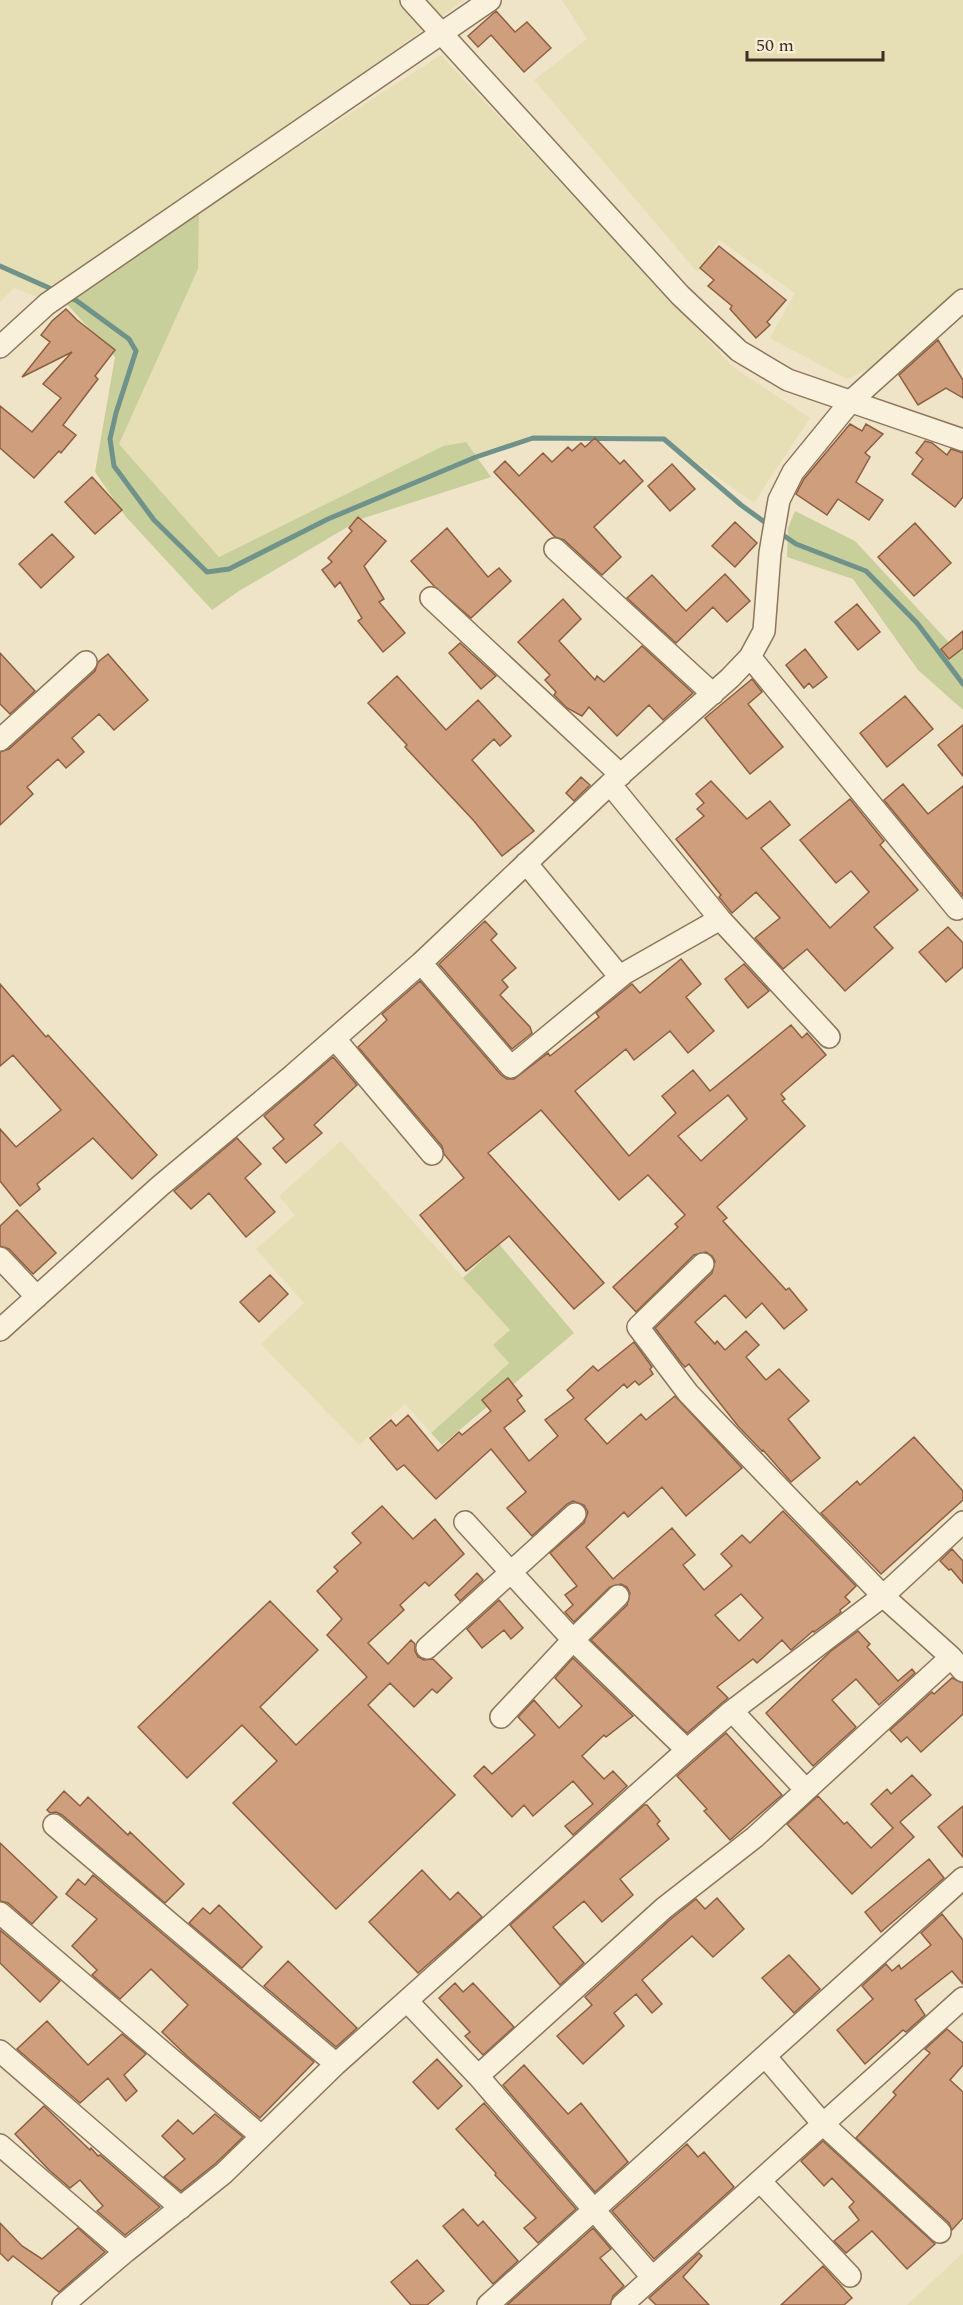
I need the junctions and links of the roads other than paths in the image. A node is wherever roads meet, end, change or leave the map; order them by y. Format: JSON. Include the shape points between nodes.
{"nodes":[{"id":1,"x":411,"y":0,"type":"edge"},
{"id":2,"x":490,"y":0,"type":"edge"},
{"id":3,"x":441,"y":34,"type":"junction"},
{"id":4,"x":963,"y":300,"type":"edge"},
{"id":5,"x":0,"y":347,"type":"edge"},
{"id":6,"x":851,"y":401,"type":"junction"},
{"id":7,"x":963,"y":440,"type":"edge"},
{"id":8,"x":555,"y":549,"type":"dead end"},
{"id":9,"x":431,"y":598,"type":"dead end"},
{"id":10,"x":750,"y":657,"type":"junction"},
{"id":11,"x":87,"y":662,"type":"dead end"},
{"id":12,"x":712,"y":694,"type":"junction"},
{"id":13,"x":4,"y":728,"type":"edge"},
{"id":14,"x":616,"y":780,"type":"junction"},
{"id":15,"x":526,"y":863,"type":"junction"},
{"id":16,"x":957,"y":909,"type":"dead end"},
{"id":17,"x":720,"y":919,"type":"junction"},
{"id":18,"x":421,"y":963,"type":"junction"},
{"id":19,"x":620,"y":977,"type":"junction"},
{"id":20,"x":829,"y":1037,"type":"dead end"},
{"id":21,"x":335,"y":1039,"type":"junction"},
{"id":22,"x":432,"y":1154,"type":"dead end"},
{"id":23,"x":0,"y":1258,"type":"edge"},
{"id":24,"x":703,"y":1264,"type":"dead end"},
{"id":25,"x":37,"y":1297,"type":"junction"},
{"id":26,"x":0,"y":1330,"type":"edge"},
{"id":27,"x":575,"y":1514,"type":"dead end"},
{"id":28,"x":465,"y":1522,"type":"dead end"},
{"id":29,"x":963,"y":1522,"type":"edge"},
{"id":30,"x":510,"y":1572,"type":"junction"},
{"id":31,"x":618,"y":1596,"type":"dead end"},
{"id":32,"x":883,"y":1596,"type":"junction"},
{"id":33,"x":573,"y":1640,"type":"junction"},
{"id":34,"x":427,"y":1648,"type":"dead end"},
{"id":35,"x":957,"y":1664,"type":"edge"},
{"id":36,"x":732,"y":1711,"type":"junction"},
{"id":37,"x":501,"y":1717,"type":"dead end"},
{"id":38,"x":687,"y":1750,"type":"junction"},
{"id":39,"x":806,"y":1790,"type":"junction"},
{"id":40,"x":54,"y":1825,"type":"dead end"},
{"id":41,"x":963,"y":1878,"type":"edge"},
{"id":42,"x":0,"y":1913,"type":"edge"},
{"id":43,"x":963,"y":1998,"type":"edge"},
{"id":44,"x":408,"y":2001,"type":"junction"},
{"id":45,"x":0,"y":2051,"type":"edge"},
{"id":46,"x":765,"y":2056,"type":"junction"},
{"id":47,"x":336,"y":2064,"type":"junction"},
{"id":48,"x":478,"y":2076,"type":"junction"},
{"id":49,"x":823,"y":2124,"type":"junction"},
{"id":50,"x":261,"y":2136,"type":"junction"},
{"id":51,"x":0,"y":2145,"type":"edge"},
{"id":52,"x":760,"y":2181,"type":"junction"},
{"id":53,"x":181,"y":2208,"type":"junction"},
{"id":54,"x":594,"y":2209,"type":"junction"},
{"id":55,"x":940,"y":2232,"type":"dead end"},
{"id":56,"x":125,"y":2252,"type":"junction"},
{"id":57,"x":850,"y":2276,"type":"dead end"},
{"id":58,"x":652,"y":2277,"type":"junction"},
{"id":59,"x":633,"y":2302,"type":"edge"},
{"id":60,"x":63,"y":2305,"type":"edge"},
{"id":61,"x":488,"y":2305,"type":"edge"}],
"edges":[{"from":1,"to":3,"type":"street"},
{"from":2,"to":3,"type":"street"},
{"from":3,"to":5,"type":"street","via":[[47,304]]},
{"from":3,"to":6,"type":"street","via":[[680,295],[739,351],[789,380]]},
{"from":4,"to":6,"type":"street"},
{"from":6,"to":7,"type":"street"},
{"from":6,"to":10,"type":"street","via":[[793,472],[779,500],[764,631]]},
{"from":8,"to":12,"type":"street"},
{"from":9,"to":14,"type":"street"},
{"from":10,"to":12,"type":"street"},
{"from":10,"to":16,"type":"street"},
{"from":11,"to":13,"type":"street"},
{"from":12,"to":14,"type":"street"},
{"from":14,"to":15,"type":"street"},
{"from":14,"to":17,"type":"street"},
{"from":15,"to":18,"type":"street"},
{"from":15,"to":19,"type":"street"},
{"from":17,"to":19,"type":"street"},
{"from":17,"to":20,"type":"street"},
{"from":18,"to":19,"type":"street","via":[[511,1067]]},
{"from":18,"to":21,"type":"street"},
{"from":21,"to":22,"type":"street"},
{"from":21,"to":25,"type":"street","via":[[160,1186]]},
{"from":23,"to":25,"type":"street"},
{"from":24,"to":32,"type":"street","via":[[638,1327],[688,1393]]},
{"from":25,"to":26,"type":"street"},
{"from":27,"to":30,"type":"street"},
{"from":28,"to":30,"type":"street"},
{"from":29,"to":32,"type":"street"},
{"from":30,"to":33,"type":"street"},
{"from":30,"to":34,"type":"street"},
{"from":31,"to":33,"type":"street"},
{"from":32,"to":35,"type":"street"},
{"from":32,"to":36,"type":"street"},
{"from":33,"to":37,"type":"street"},
{"from":33,"to":38,"type":"street"},
{"from":35,"to":39,"type":"street"},
{"from":36,"to":38,"type":"street"},
{"from":36,"to":39,"type":"street"},
{"from":38,"to":44,"type":"street"},
{"from":39,"to":48,"type":"street","via":[[755,1837],[664,1908]]},
{"from":40,"to":47,"type":"street"},
{"from":41,"to":46,"type":"street"},
{"from":42,"to":50,"type":"street"},
{"from":43,"to":49,"type":"street"},
{"from":44,"to":47,"type":"street"},
{"from":44,"to":48,"type":"street"},
{"from":45,"to":53,"type":"street"},
{"from":46,"to":49,"type":"street"},
{"from":46,"to":54,"type":"street"},
{"from":47,"to":50,"type":"street"},
{"from":48,"to":54,"type":"street"},
{"from":49,"to":52,"type":"street"},
{"from":49,"to":55,"type":"street"},
{"from":50,"to":53,"type":"street"},
{"from":51,"to":56,"type":"street"},
{"from":52,"to":57,"type":"street"},
{"from":52,"to":58,"type":"street"},
{"from":53,"to":56,"type":"street"},
{"from":54,"to":58,"type":"street"},
{"from":54,"to":61,"type":"street"},
{"from":56,"to":60,"type":"street"},
{"from":58,"to":59,"type":"street"}]}
